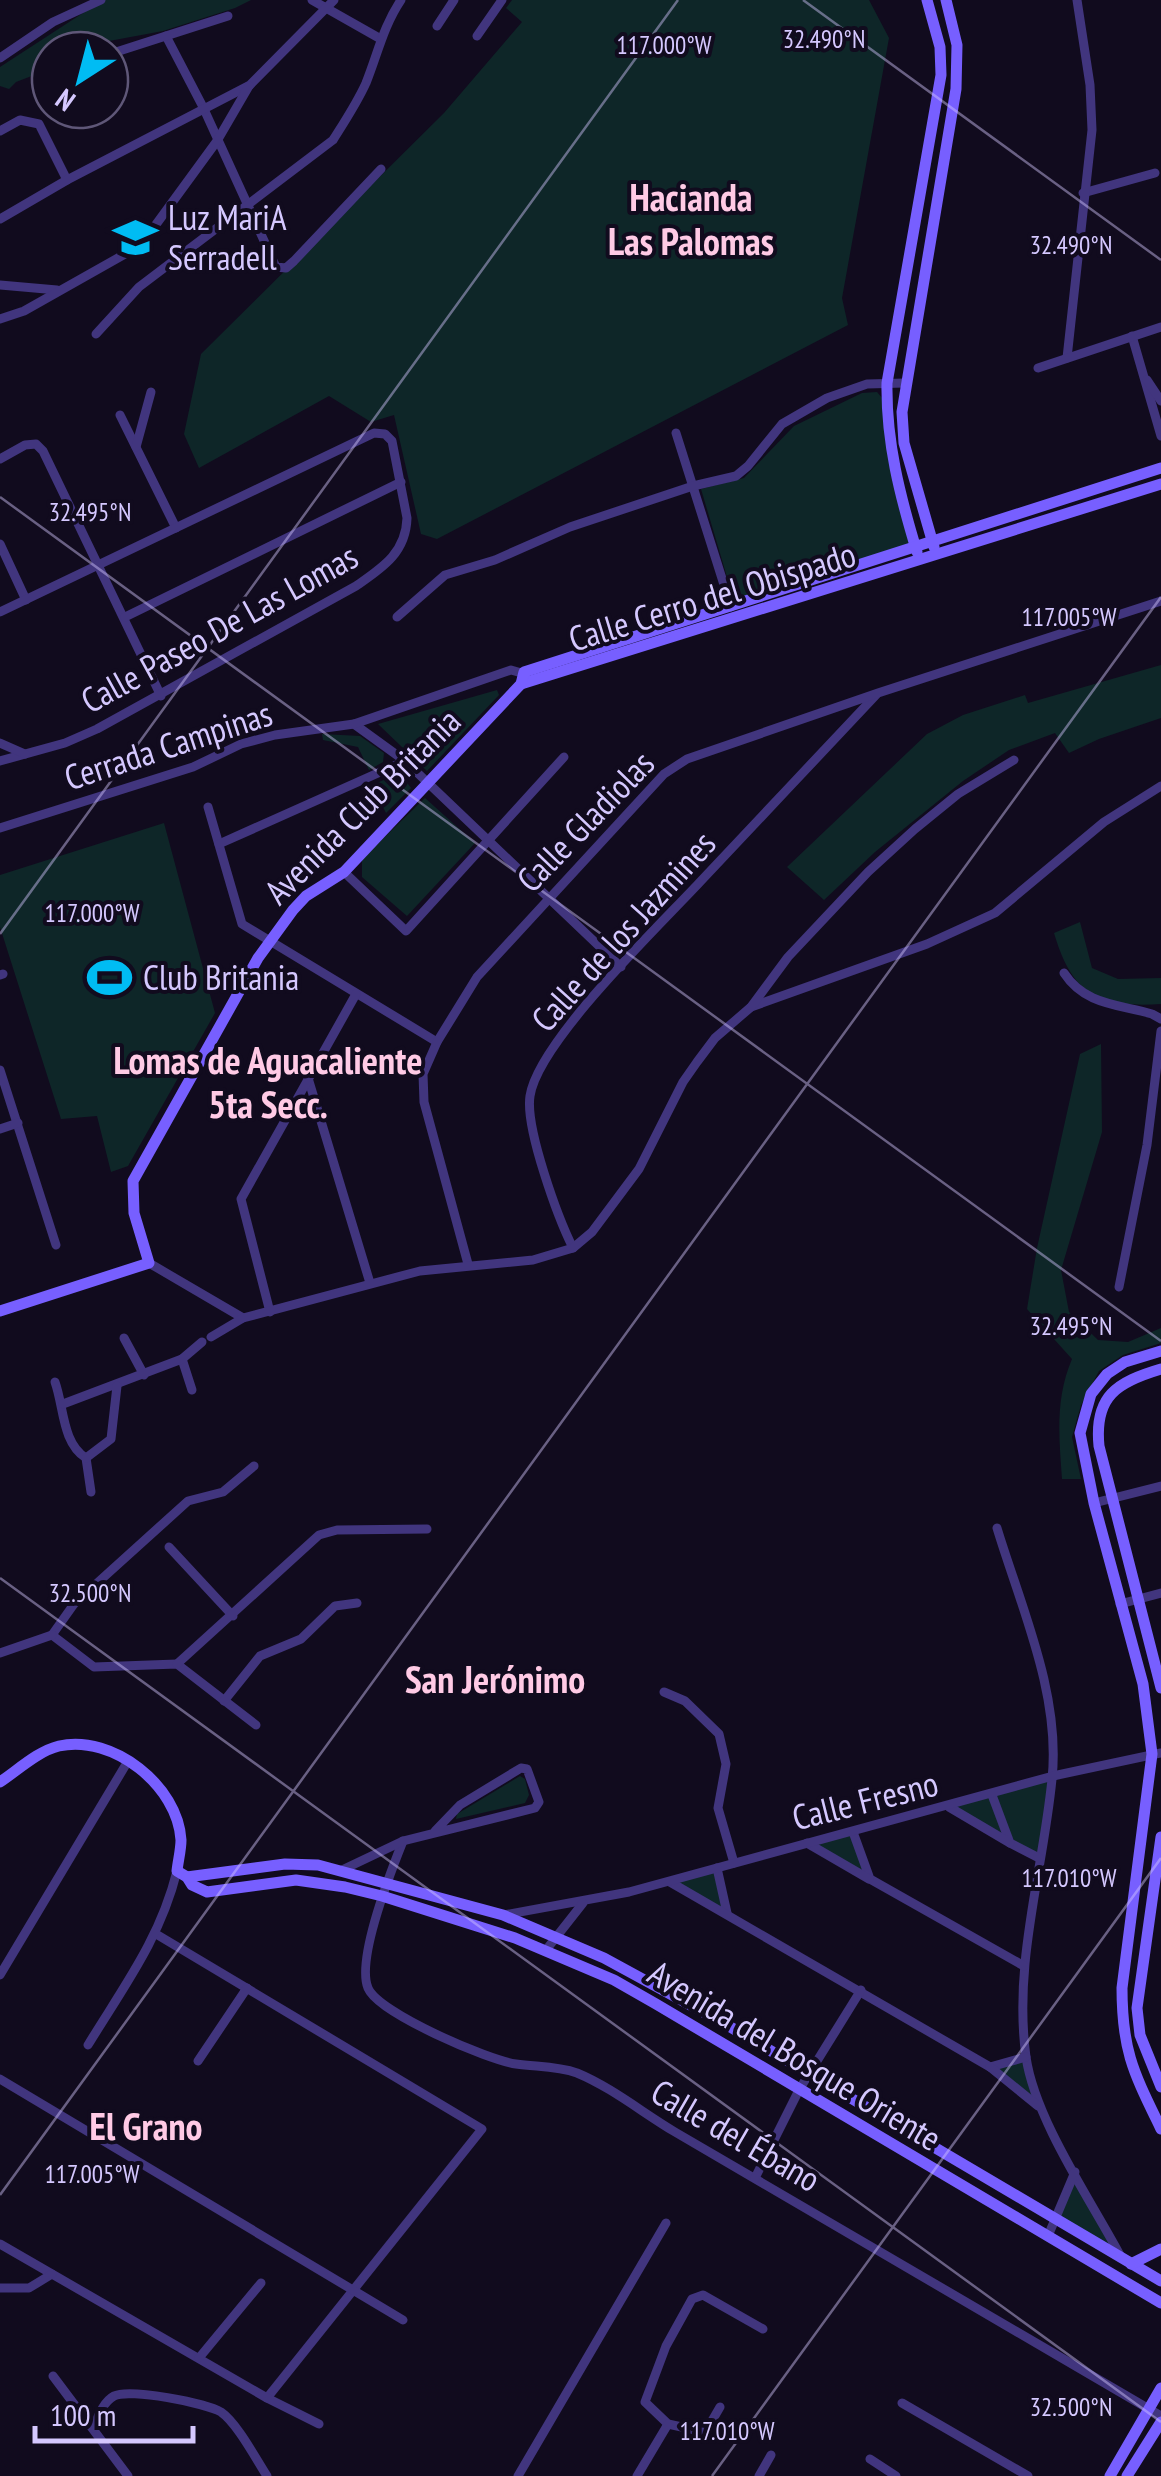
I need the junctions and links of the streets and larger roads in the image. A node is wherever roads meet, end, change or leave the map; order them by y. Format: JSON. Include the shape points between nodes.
{"nodes":[{"id":1,"x":101,"y":0,"type":"edge"},
{"id":2,"x":312,"y":0,"type":"edge"},
{"id":3,"x":334,"y":0,"type":"edge"},
{"id":4,"x":401,"y":0,"type":"edge"},
{"id":5,"x":454,"y":0,"type":"edge"},
{"id":6,"x":502,"y":0,"type":"edge"},
{"id":7,"x":927,"y":0,"type":"edge"},
{"id":8,"x":946,"y":0,"type":"edge"},
{"id":9,"x":1077,"y":0,"type":"edge"},
{"id":10,"x":326,"y":10,"type":"junction"},
{"id":11,"x":228,"y":16,"type":"dead end"},
{"id":12,"x":438,"y":26,"type":"dead end"},
{"id":13,"x":166,"y":36,"type":"junction"},
{"id":14,"x":477,"y":36,"type":"dead end"},
{"id":15,"x":379,"y":38,"type":"junction"},
{"id":16,"x":130,"y":47,"type":"edge"},
{"id":17,"x":0,"y":58,"type":"edge"},
{"id":18,"x":250,"y":85,"type":"junction"},
{"id":19,"x":203,"y":107,"type":"junction"},
{"id":20,"x":0,"y":131,"type":"edge"},
{"id":21,"x":217,"y":141,"type":"junction"},
{"id":22,"x":381,"y":169,"type":"dead end"},
{"id":23,"x":1155,"y":174,"type":"dead end"},
{"id":24,"x":67,"y":180,"type":"junction"},
{"id":25,"x":1083,"y":193,"type":"junction"},
{"id":26,"x":246,"y":204,"type":"junction"},
{"id":27,"x":0,"y":219,"type":"edge"},
{"id":28,"x":0,"y":285,"type":"edge"},
{"id":29,"x":59,"y":290,"type":"junction"},
{"id":30,"x":0,"y":319,"type":"edge"},
{"id":31,"x":1161,"y":328,"type":"edge"},
{"id":32,"x":96,"y":334,"type":"dead end"},
{"id":33,"x":1132,"y":336,"type":"junction"},
{"id":34,"x":1067,"y":358,"type":"junction"},
{"id":35,"x":1038,"y":368,"type":"dead end"},
{"id":36,"x":1146,"y":380,"type":"junction"},
{"id":37,"x":887,"y":383,"type":"junction"},
{"id":38,"x":905,"y":383,"type":"junction"},
{"id":39,"x":150,"y":392,"type":"dead end"},
{"id":40,"x":1161,"y":401,"type":"edge"},
{"id":41,"x":1158,"y":414,"type":"edge"},
{"id":42,"x":120,"y":415,"type":"dead end"},
{"id":43,"x":676,"y":433,"type":"dead end"},
{"id":44,"x":1161,"y":436,"type":"edge"},
{"id":45,"x":136,"y":446,"type":"junction"},
{"id":46,"x":0,"y":458,"type":"edge"},
{"id":47,"x":1161,"y":468,"type":"edge"},
{"id":48,"x":401,"y":482,"type":"junction"},
{"id":49,"x":1161,"y":484,"type":"edge"},
{"id":50,"x":693,"y":486,"type":"junction"},
{"id":51,"x":176,"y":528,"type":"junction"},
{"id":52,"x":932,"y":541,"type":"junction"},
{"id":53,"x":0,"y":544,"type":"edge"},
{"id":54,"x":915,"y":547,"type":"junction"},
{"id":55,"x":936,"y":556,"type":"junction"},
{"id":56,"x":919,"y":561,"type":"junction"},
{"id":57,"x":100,"y":563,"type":"junction"},
{"id":58,"x":26,"y":600,"type":"junction"},
{"id":59,"x":1161,"y":601,"type":"edge"},
{"id":60,"x":731,"y":607,"type":"junction"},
{"id":61,"x":0,"y":612,"type":"edge"},
{"id":62,"x":125,"y":616,"type":"junction"},
{"id":63,"x":397,"y":617,"type":"dead end"},
{"id":64,"x":526,"y":679,"type":"junction"},
{"id":65,"x":878,"y":693,"type":"junction"},
{"id":66,"x":161,"y":696,"type":"junction"},
{"id":67,"x":354,"y":724,"type":"junction"},
{"id":68,"x":0,"y":743,"type":"edge"},
{"id":69,"x":25,"y":754,"type":"junction"},
{"id":70,"x":564,"y":757,"type":"dead end"},
{"id":71,"x":1014,"y":760,"type":"dead end"},
{"id":72,"x":0,"y":761,"type":"edge"},
{"id":73,"x":406,"y":761,"type":"junction"},
{"id":74,"x":428,"y":783,"type":"junction"},
{"id":75,"x":1161,"y":786,"type":"edge"},
{"id":76,"x":208,"y":808,"type":"dead end"},
{"id":77,"x":0,"y":828,"type":"edge"},
{"id":78,"x":489,"y":842,"type":"junction"},
{"id":79,"x":219,"y":844,"type":"junction"},
{"id":80,"x":344,"y":872,"type":"junction"},
{"id":81,"x":547,"y":898,"type":"junction"},
{"id":82,"x":268,"y":942,"type":"junction"},
{"id":83,"x":621,"y":966,"type":"junction"},
{"id":84,"x":1064,"y":974,"type":"dead end"},
{"id":85,"x":356,"y":994,"type":"junction"},
{"id":86,"x":750,"y":1007,"type":"junction"},
{"id":87,"x":1161,"y":1019,"type":"edge"},
{"id":88,"x":1161,"y":1031,"type":"edge"},
{"id":89,"x":437,"y":1042,"type":"junction"},
{"id":90,"x":0,"y":1070,"type":"edge"},
{"id":91,"x":308,"y":1078,"type":"junction"},
{"id":92,"x":18,"y":1123,"type":"junction"},
{"id":93,"x":0,"y":1130,"type":"edge"},
{"id":94,"x":56,"y":1246,"type":"dead end"},
{"id":95,"x":573,"y":1248,"type":"junction"},
{"id":96,"x":149,"y":1263,"type":"junction"},
{"id":97,"x":468,"y":1264,"type":"junction"},
{"id":98,"x":370,"y":1283,"type":"junction"},
{"id":99,"x":1119,"y":1286,"type":"dead end"},
{"id":100,"x":0,"y":1310,"type":"edge"},
{"id":101,"x":270,"y":1312,"type":"junction"},
{"id":102,"x":243,"y":1318,"type":"junction"},
{"id":103,"x":124,"y":1338,"type":"dead end"},
{"id":104,"x":1161,"y":1351,"type":"edge"},
{"id":105,"x":182,"y":1359,"type":"junction"},
{"id":106,"x":1161,"y":1370,"type":"edge"},
{"id":107,"x":144,"y":1375,"type":"junction"},
{"id":108,"x":55,"y":1382,"type":"dead end"},
{"id":109,"x":117,"y":1386,"type":"junction"},
{"id":110,"x":192,"y":1390,"type":"dead end"},
{"id":111,"x":63,"y":1404,"type":"junction"},
{"id":112,"x":86,"y":1458,"type":"junction"},
{"id":113,"x":254,"y":1466,"type":"dead end"},
{"id":114,"x":1161,"y":1486,"type":"edge"},
{"id":115,"x":91,"y":1492,"type":"dead end"},
{"id":116,"x":1114,"y":1500,"type":"junction"},
{"id":117,"x":1094,"y":1503,"type":"junction"},
{"id":118,"x":997,"y":1528,"type":"dead end"},
{"id":119,"x":427,"y":1529,"type":"dead end"},
{"id":120,"x":169,"y":1547,"type":"dead end"},
{"id":121,"x":1161,"y":1593,"type":"edge"},
{"id":122,"x":1140,"y":1600,"type":"junction"},
{"id":123,"x":357,"y":1603,"type":"dead end"},
{"id":124,"x":1120,"y":1604,"type":"junction"},
{"id":125,"x":233,"y":1616,"type":"junction"},
{"id":126,"x":52,"y":1635,"type":"junction"},
{"id":127,"x":0,"y":1653,"type":"edge"},
{"id":128,"x":177,"y":1664,"type":"junction"},
{"id":129,"x":1161,"y":1688,"type":"edge"},
{"id":130,"x":664,"y":1692,"type":"dead end"},
{"id":131,"x":224,"y":1701,"type":"junction"},
{"id":132,"x":256,"y":1725,"type":"dead end"},
{"id":133,"x":1156,"y":1754,"type":"edge"},
{"id":134,"x":128,"y":1761,"type":"junction"},
{"id":135,"x":1053,"y":1776,"type":"junction"},
{"id":136,"x":0,"y":1782,"type":"edge"},
{"id":137,"x":992,"y":1795,"type":"junction"},
{"id":138,"x":949,"y":1807,"type":"junction"},
{"id":139,"x":435,"y":1831,"type":"junction"},
{"id":140,"x":853,"y":1832,"type":"junction"},
{"id":141,"x":1161,"y":1837,"type":"edge"},
{"id":142,"x":403,"y":1841,"type":"junction"},
{"id":143,"x":807,"y":1843,"type":"junction"},
{"id":144,"x":1010,"y":1843,"type":"junction"},
{"id":145,"x":1039,"y":1858,"type":"junction"},
{"id":146,"x":734,"y":1863,"type":"junction"},
{"id":147,"x":717,"y":1868,"type":"junction"},
{"id":148,"x":342,"y":1870,"type":"junction"},
{"id":149,"x":182,"y":1874,"type":"junction"},
{"id":150,"x":870,"y":1879,"type":"junction"},
{"id":151,"x":387,"y":1882,"type":"junction"},
{"id":152,"x":670,"y":1882,"type":"junction"},
{"id":153,"x":382,"y":1896,"type":"junction"},
{"id":154,"x":583,"y":1903,"type":"junction"},
{"id":155,"x":727,"y":1913,"type":"junction"},
{"id":156,"x":504,"y":1915,"type":"junction"},
{"id":157,"x":156,"y":1934,"type":"junction"},
{"id":158,"x":556,"y":1936,"type":"junction"},
{"id":159,"x":546,"y":1950,"type":"junction"},
{"id":160,"x":1024,"y":1966,"type":"junction"},
{"id":161,"x":0,"y":1975,"type":"edge"},
{"id":162,"x":247,"y":1988,"type":"junction"},
{"id":163,"x":861,"y":1990,"type":"junction"},
{"id":164,"x":88,"y":2045,"type":"dead end"},
{"id":165,"x":1026,"y":2057,"type":"junction"},
{"id":166,"x":198,"y":2061,"type":"dead end"},
{"id":167,"x":990,"y":2067,"type":"junction"},
{"id":168,"x":809,"y":2074,"type":"junction"},
{"id":169,"x":0,"y":2079,"type":"edge"},
{"id":170,"x":1161,"y":2087,"type":"edge"},
{"id":171,"x":799,"y":2090,"type":"junction"},
{"id":172,"x":1038,"y":2106,"type":"junction"},
{"id":173,"x":1161,"y":2129,"type":"edge"},
{"id":174,"x":1075,"y":2172,"type":"junction"},
{"id":175,"x":754,"y":2178,"type":"junction"},
{"id":176,"x":1056,"y":2221,"type":"junction"},
{"id":177,"x":666,"y":2223,"type":"dead end"},
{"id":178,"x":1048,"y":2236,"type":"junction"},
{"id":179,"x":0,"y":2244,"type":"edge"},
{"id":180,"x":1161,"y":2249,"type":"edge"},
{"id":181,"x":1126,"y":2261,"type":"junction"},
{"id":182,"x":52,"y":2274,"type":"junction"},
{"id":183,"x":1161,"y":2281,"type":"edge"},
{"id":184,"x":260,"y":2283,"type":"dead end"},
{"id":185,"x":0,"y":2288,"type":"edge"},
{"id":186,"x":354,"y":2288,"type":"junction"},
{"id":187,"x":1161,"y":2303,"type":"edge"},
{"id":188,"x":403,"y":2320,"type":"dead end"},
{"id":189,"x":763,"y":2329,"type":"dead end"},
{"id":190,"x":199,"y":2358,"type":"junction"},
{"id":191,"x":53,"y":2376,"type":"dead end"},
{"id":192,"x":1161,"y":2388,"type":"edge"},
{"id":193,"x":267,"y":2398,"type":"junction"},
{"id":194,"x":902,"y":2403,"type":"dead end"},
{"id":195,"x":720,"y":2407,"type":"dead end"},
{"id":196,"x":1157,"y":2416,"type":"edge"},
{"id":197,"x":319,"y":2424,"type":"dead end"},
{"id":198,"x":668,"y":2424,"type":"junction"},
{"id":199,"x":93,"y":2428,"type":"junction"},
{"id":200,"x":771,"y":2455,"type":"dead end"},
{"id":201,"x":870,"y":2460,"type":"dead end"},
{"id":202,"x":128,"y":2476,"type":"edge"},
{"id":203,"x":267,"y":2476,"type":"edge"},
{"id":204,"x":518,"y":2476,"type":"edge"},
{"id":205,"x":636,"y":2476,"type":"edge"},
{"id":206,"x":759,"y":2476,"type":"edge"},
{"id":207,"x":896,"y":2476,"type":"edge"},
{"id":208,"x":1028,"y":2476,"type":"edge"},
{"id":209,"x":1110,"y":2476,"type":"edge"},
{"id":210,"x":1127,"y":2476,"type":"edge"}],
"edges":[{"from":1,"to":17,"type":"street"},
{"from":2,"to":10,"type":"street"},
{"from":3,"to":10,"type":"street"},
{"from":4,"to":15,"type":"street"},
{"from":5,"to":12,"type":"street"},
{"from":6,"to":14,"type":"street"},
{"from":7,"to":37,"type":"street","via":[[941,75]]},
{"from":8,"to":38,"type":"street","via":[[957,45],[956,89]]},
{"from":9,"to":25,"type":"street","via":[[1092,130]]},
{"from":10,"to":15,"type":"street"},
{"from":10,"to":18,"type":"street"},
{"from":11,"to":13,"type":"street"},
{"from":13,"to":16,"type":"street"},
{"from":13,"to":19,"type":"street"},
{"from":15,"to":26,"type":"street","via":[[367,80],[332,140]]},
{"from":18,"to":19,"type":"street"},
{"from":18,"to":21,"type":"street"},
{"from":19,"to":21,"type":"street"},
{"from":19,"to":24,"type":"street"},
{"from":20,"to":24,"type":"street","via":[[20,120],[39,124]]},
{"from":21,"to":26,"type":"street"},
{"from":21,"to":29,"type":"street","via":[[149,237]]},
{"from":22,"to":26,"type":"street","via":[[281,270]]},
{"from":23,"to":25,"type":"street"},
{"from":24,"to":27,"type":"street"},
{"from":25,"to":34,"type":"street"},
{"from":26,"to":32,"type":"street","via":[[139,287]]},
{"from":28,"to":29,"type":"street"},
{"from":29,"to":30,"type":"street"},
{"from":31,"to":33,"type":"street"},
{"from":33,"to":34,"type":"street"},
{"from":33,"to":36,"type":"street"},
{"from":34,"to":35,"type":"street"},
{"from":36,"to":40,"type":"street"},
{"from":36,"to":41,"type":"street"},
{"from":37,"to":38,"type":"street"},
{"from":37,"to":50,"type":"street","via":[[827,398],[782,424],[736,476]]},
{"from":37,"to":54,"type":"street","via":[[889,450]]},
{"from":38,"to":52,"type":"street","via":[[904,443]]},
{"from":39,"to":45,"type":"street"},
{"from":41,"to":44,"type":"street"},
{"from":42,"to":45,"type":"street"},
{"from":43,"to":50,"type":"street"},
{"from":45,"to":51,"type":"street"},
{"from":46,"to":57,"type":"street","via":[[36,444]]},
{"from":47,"to":52,"type":"street","name":"Calle Cerro del Obispado"},
{"from":48,"to":51,"type":"street","name":"Calle Paseo De Las Lomas","via":[[392,441],[374,433]]},
{"from":48,"to":62,"type":"street"},
{"from":48,"to":66,"type":"street","name":"Calle Paseo De Las Lomas","via":[[407,530],[384,566]]},
{"from":49,"to":55,"type":"street","name":"Calle Cerro del Obispado"},
{"from":50,"to":60,"type":"street"},
{"from":50,"to":63,"type":"street","via":[[445,575]]},
{"from":51,"to":57,"type":"street"},
{"from":52,"to":54,"type":"street","name":"Calle Cerro del Obispado"},
{"from":52,"to":55,"type":"street"},
{"from":53,"to":58,"type":"street"},
{"from":54,"to":56,"type":"street"},
{"from":54,"to":60,"type":"street","name":"Calle Cerro del Obispado"},
{"from":55,"to":56,"type":"street","name":"Calle Cerro del Obispado"},
{"from":56,"to":64,"type":"street","name":"Calle Cerro del Obispado"},
{"from":57,"to":58,"type":"street"},
{"from":57,"to":62,"type":"street"},
{"from":58,"to":61,"type":"street"},
{"from":59,"to":65,"type":"street","name":"Calle Gladiolas"},
{"from":60,"to":64,"type":"street","name":"Calle Cerro del Obispado"},
{"from":62,"to":66,"type":"street"},
{"from":64,"to":67,"type":"street","name":"Calle Cerro del Obispado","via":[[511,670]]},
{"from":64,"to":74,"type":"street","name":"Avenida Club Britania"},
{"from":65,"to":81,"type":"street","name":"Calle Gladiolas","via":[[676,765]]},
{"from":65,"to":83,"type":"street","name":"Calle de los Jazmines"},
{"from":66,"to":69,"type":"street","name":"Calle Paseo De Las Lomas","via":[[65,744]]},
{"from":67,"to":73,"type":"street"},
{"from":67,"to":77,"type":"street","name":"Cerrada Campinas","via":[[241,744],[193,767]]},
{"from":68,"to":69,"type":"street"},
{"from":69,"to":72,"type":"street","name":"Calle Paseo De Las Lomas"},
{"from":70,"to":78,"type":"street"},
{"from":71,"to":86,"type":"street","via":[[958,794],[868,872]]},
{"from":73,"to":74,"type":"street"},
{"from":73,"to":79,"type":"street"},
{"from":74,"to":78,"type":"street"},
{"from":74,"to":80,"type":"street","name":"Avenida Club Britania"},
{"from":75,"to":86,"type":"street","via":[[1104,822],[994,913]]},
{"from":76,"to":79,"type":"street"},
{"from":78,"to":80,"type":"street","via":[[406,931]]},
{"from":78,"to":81,"type":"street"},
{"from":79,"to":82,"type":"street","via":[[242,924]]},
{"from":80,"to":82,"type":"street","name":"Avenida Club Britania","via":[[306,896]]},
{"from":81,"to":83,"type":"street"},
{"from":81,"to":89,"type":"street","name":"Calle Gladiolas","via":[[477,978]]},
{"from":82,"to":85,"type":"street"},
{"from":82,"to":96,"type":"street","name":"Avenida Club Britania","via":[[133,1180],[134,1213]]},
{"from":83,"to":95,"type":"street","name":"Calle de los Jazmines","via":[[559,1038],[530,1092],[529,1113]]},
{"from":84,"to":87,"type":"street","via":[[1089,998]]},
{"from":85,"to":89,"type":"street"},
{"from":85,"to":91,"type":"street"},
{"from":86,"to":95,"type":"street","via":[[715,1038],[682,1082],[639,1170]]},
{"from":88,"to":99,"type":"street"},
{"from":89,"to":97,"type":"street","name":"Calle Gladiolas","via":[[422,1088]]},
{"from":90,"to":92,"type":"street"},
{"from":91,"to":98,"type":"street"},
{"from":91,"to":101,"type":"street","via":[[242,1199]]},
{"from":92,"to":93,"type":"street"},
{"from":92,"to":94,"type":"street"},
{"from":95,"to":97,"type":"street","via":[[533,1260]]},
{"from":96,"to":100,"type":"street"},
{"from":96,"to":102,"type":"street"},
{"from":97,"to":98,"type":"street"},
{"from":98,"to":101,"type":"street"},
{"from":101,"to":102,"type":"street"},
{"from":102,"to":105,"type":"street"},
{"from":103,"to":107,"type":"street"},
{"from":104,"to":117,"type":"street","via":[[1125,1362],[1091,1394],[1080,1433]]},
{"from":105,"to":107,"type":"street"},
{"from":105,"to":110,"type":"street"},
{"from":106,"to":116,"type":"street","via":[[1126,1379],[1096,1424]]},
{"from":107,"to":109,"type":"street"},
{"from":108,"to":111,"type":"street"},
{"from":109,"to":111,"type":"street"},
{"from":109,"to":112,"type":"street","via":[[110,1439]]},
{"from":111,"to":112,"type":"street","via":[[70,1442]]},
{"from":112,"to":115,"type":"street"},
{"from":113,"to":126,"type":"street","via":[[223,1492],[188,1501],[74,1604]]},
{"from":114,"to":116,"type":"street"},
{"from":116,"to":117,"type":"street"},
{"from":116,"to":122,"type":"street"},
{"from":117,"to":124,"type":"street"},
{"from":118,"to":135,"type":"street","via":[[1044,1685]]},
{"from":119,"to":125,"type":"street","via":[[320,1535]]},
{"from":120,"to":125,"type":"street"},
{"from":121,"to":122,"type":"street"},
{"from":122,"to":124,"type":"street"},
{"from":122,"to":129,"type":"street"},
{"from":123,"to":131,"type":"street","via":[[335,1606],[300,1638],[260,1656]]},
{"from":124,"to":133,"type":"street"},
{"from":125,"to":128,"type":"street"},
{"from":126,"to":127,"type":"street"},
{"from":126,"to":128,"type":"street","via":[[94,1667]]},
{"from":128,"to":131,"type":"street"},
{"from":130,"to":146,"type":"street","via":[[685,1701],[719,1734],[726,1764],[718,1808]]},
{"from":131,"to":132,"type":"street"},
{"from":133,"to":135,"type":"street","name":"Calle Fresno"},
{"from":133,"to":173,"type":"street","via":[[1122,2023],[1128,2057]]},
{"from":134,"to":136,"type":"street","via":[[90,1746],[61,1746]]},
{"from":134,"to":149,"type":"street","via":[[162,1792],[174,1816]]},
{"from":134,"to":161,"type":"street"},
{"from":135,"to":137,"type":"street","name":"Calle Fresno"},
{"from":135,"to":145,"type":"street"},
{"from":137,"to":138,"type":"street","name":"Calle Fresno"},
{"from":137,"to":144,"type":"street"},
{"from":138,"to":140,"type":"street","name":"Calle Fresno"},
{"from":138,"to":144,"type":"street"},
{"from":139,"to":139,"type":"street","via":[[460,1806],[527,1769],[539,1802],[535,1808]]},
{"from":139,"to":142,"type":"street"},
{"from":140,"to":143,"type":"street","name":"Calle Fresno"},
{"from":140,"to":150,"type":"street"},
{"from":141,"to":170,"type":"street","via":[[1138,2022]]},
{"from":142,"to":148,"type":"street"},
{"from":142,"to":151,"type":"street","name":"Calle del Ébano"},
{"from":143,"to":146,"type":"street","name":"Calle Fresno"},
{"from":143,"to":150,"type":"street"},
{"from":144,"to":145,"type":"street"},
{"from":145,"to":160,"type":"street"},
{"from":146,"to":147,"type":"street","name":"Calle Fresno"},
{"from":147,"to":152,"type":"street","name":"Calle Fresno"},
{"from":147,"to":155,"type":"street"},
{"from":148,"to":149,"type":"street","name":"Avenida del Bosque Oriente","via":[[285,1864]]},
{"from":148,"to":151,"type":"street","name":"Avenida del Bosque Oriente"},
{"from":149,"to":153,"type":"street","name":"Avenida del Bosque Oriente","via":[[207,1892],[296,1880]]},
{"from":149,"to":157,"type":"street"},
{"from":150,"to":160,"type":"street"},
{"from":151,"to":153,"type":"street","name":"Calle del Ébano"},
{"from":151,"to":156,"type":"street","name":"Avenida del Bosque Oriente"},
{"from":152,"to":154,"type":"street","name":"Calle Fresno"},
{"from":152,"to":155,"type":"street"},
{"from":153,"to":159,"type":"street","name":"Avenida del Bosque Oriente"},
{"from":153,"to":175,"type":"street","name":"Calle del Ébano","via":[[364,1970],[368,1989],[385,2005],[484,2056],[581,2075]]},
{"from":154,"to":156,"type":"street","name":"Calle Fresno"},
{"from":154,"to":158,"type":"street"},
{"from":155,"to":163,"type":"street"},
{"from":156,"to":158,"type":"street","name":"Avenida del Bosque Oriente"},
{"from":157,"to":162,"type":"street"},
{"from":157,"to":164,"type":"street"},
{"from":158,"to":159,"type":"street"},
{"from":158,"to":168,"type":"street","name":"Avenida del Bosque Oriente","via":[[666,1990]]},
{"from":159,"to":171,"type":"street","name":"Avenida del Bosque Oriente","via":[[614,1980]]},
{"from":160,"to":165,"type":"street"},
{"from":162,"to":166,"type":"street"},
{"from":162,"to":186,"type":"street","via":[[482,2130]]},
{"from":163,"to":167,"type":"street"},
{"from":163,"to":168,"type":"street"},
{"from":165,"to":167,"type":"street"},
{"from":165,"to":172,"type":"street"},
{"from":167,"to":172,"type":"street"},
{"from":168,"to":171,"type":"street"},
{"from":168,"to":176,"type":"street","name":"Avenida del Bosque Oriente"},
{"from":169,"to":186,"type":"street"},
{"from":171,"to":175,"type":"street"},
{"from":171,"to":178,"type":"street","name":"Avenida del Bosque Oriente"},
{"from":172,"to":174,"type":"street"},
{"from":174,"to":176,"type":"street"},
{"from":174,"to":181,"type":"street"},
{"from":175,"to":196,"type":"street","name":"Calle del Ébano"},
{"from":176,"to":178,"type":"street"},
{"from":176,"to":181,"type":"street","name":"Avenida del Bosque Oriente"},
{"from":177,"to":204,"type":"street"},
{"from":178,"to":187,"type":"street","name":"Avenida del Bosque Oriente"},
{"from":179,"to":182,"type":"street"},
{"from":180,"to":181,"type":"street"},
{"from":181,"to":183,"type":"street","name":"Avenida del Bosque Oriente"},
{"from":182,"to":185,"type":"street","via":[[28,2288]]},
{"from":182,"to":190,"type":"street"},
{"from":184,"to":190,"type":"street"},
{"from":186,"to":188,"type":"street"},
{"from":186,"to":193,"type":"street"},
{"from":189,"to":198,"type":"street","via":[[703,2295],[692,2299],[645,2396]]},
{"from":190,"to":193,"type":"street"},
{"from":191,"to":199,"type":"street"},
{"from":192,"to":196,"type":"street"},
{"from":193,"to":197,"type":"street"},
{"from":194,"to":208,"type":"street"},
{"from":195,"to":198,"type":"street","via":[[700,2431]]},
{"from":196,"to":209,"type":"street"},
{"from":196,"to":210,"type":"street"},
{"from":198,"to":205,"type":"street"},
{"from":199,"to":202,"type":"street"},
{"from":199,"to":203,"type":"street","via":[[117,2394],[210,2408],[229,2419]]},
{"from":200,"to":206,"type":"street"},
{"from":201,"to":207,"type":"street"}]}
